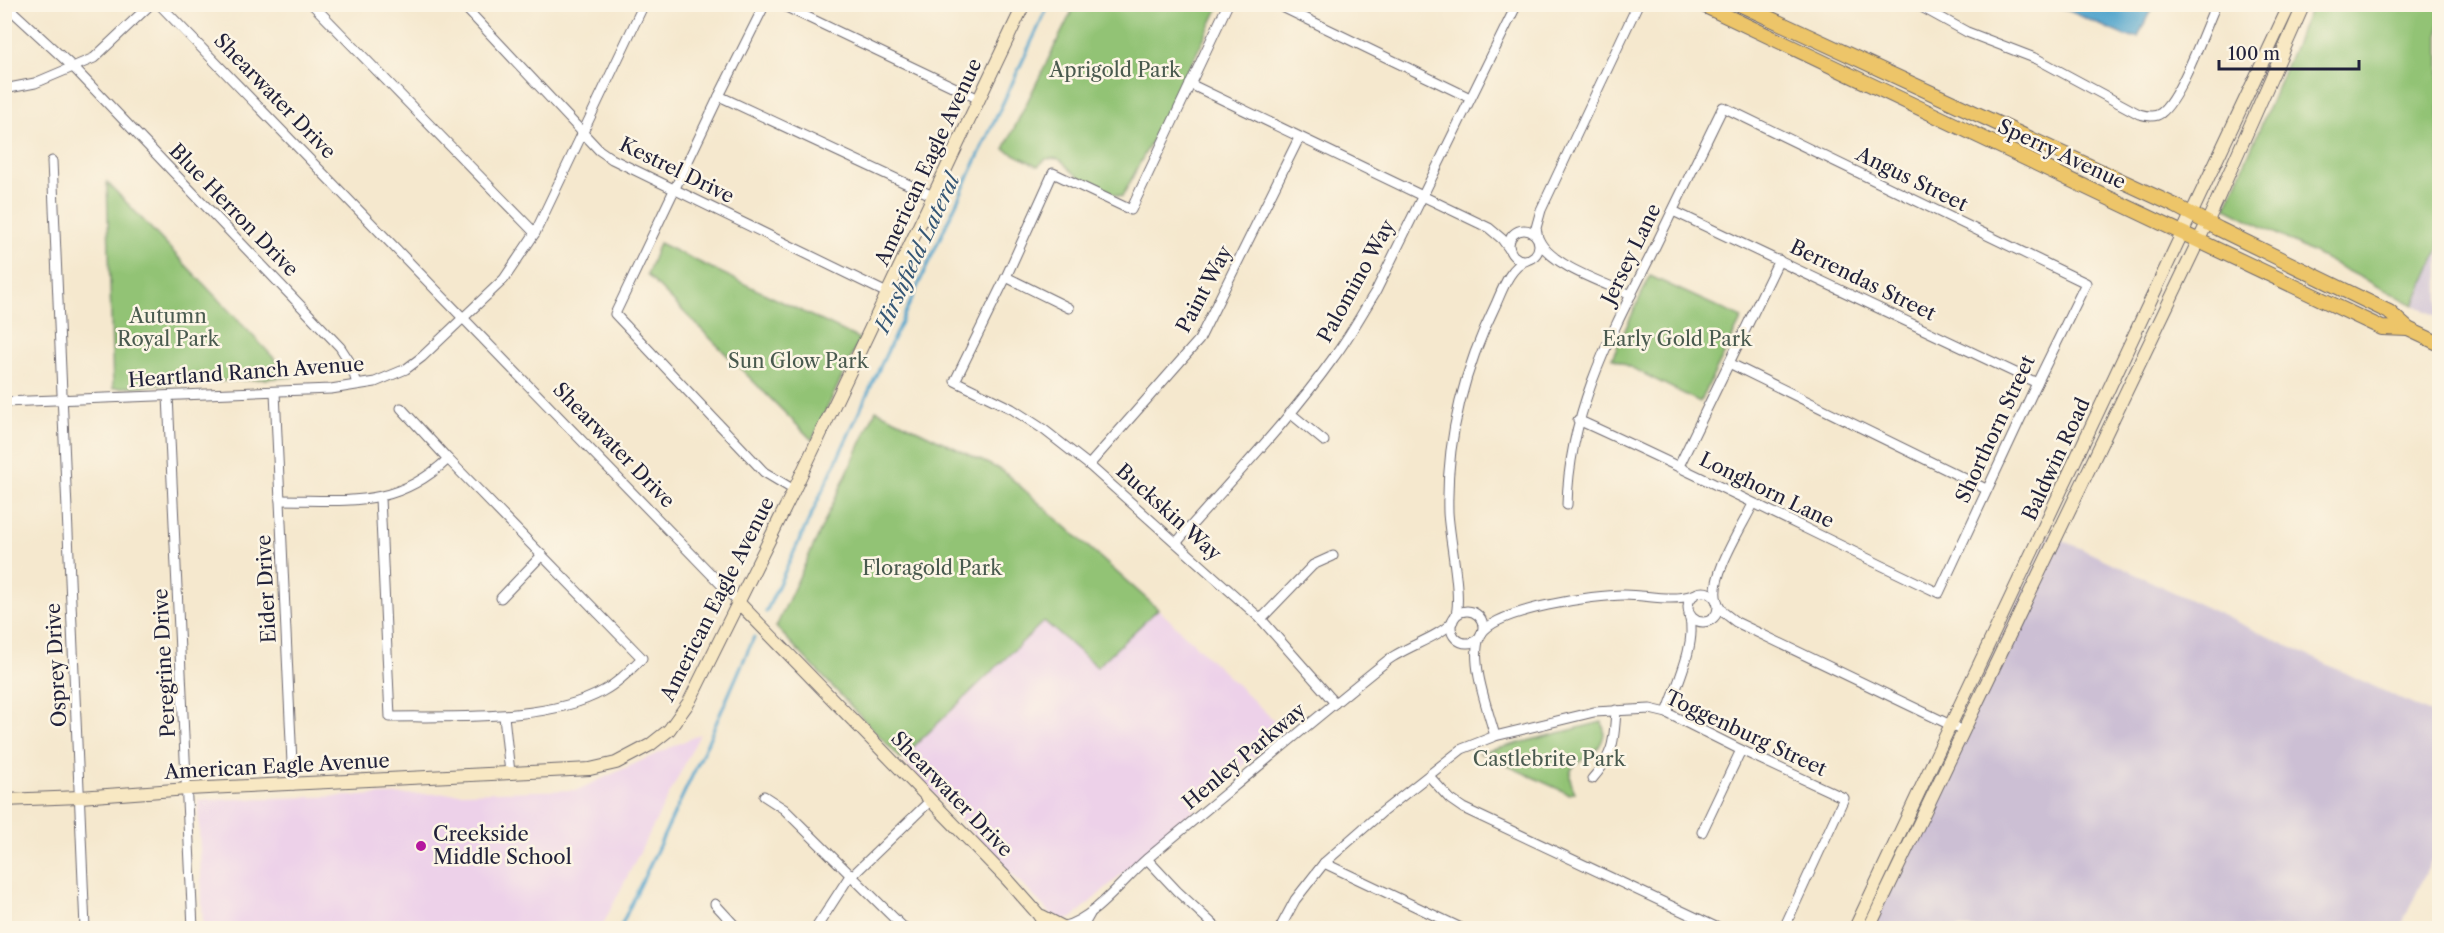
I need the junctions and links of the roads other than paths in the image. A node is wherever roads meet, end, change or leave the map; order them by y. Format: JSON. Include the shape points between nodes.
{"nodes":[{"id":1,"x":151,"y":4,"type":"edge"},
{"id":2,"x":159,"y":4,"type":"edge"},
{"id":3,"x":312,"y":4,"type":"edge"},
{"id":4,"x":462,"y":4,"type":"edge"},
{"id":5,"x":644,"y":4,"type":"edge"},
{"id":6,"x":765,"y":4,"type":"edge"},
{"id":7,"x":780,"y":4,"type":"edge"},
{"id":8,"x":1024,"y":4,"type":"edge"},
{"id":9,"x":1228,"y":4,"type":"edge"},
{"id":10,"x":1276,"y":4,"type":"edge"},
{"id":11,"x":1517,"y":4,"type":"edge"},
{"id":12,"x":1638,"y":4,"type":"edge"},
{"id":13,"x":1701,"y":4,"type":"edge"},
{"id":14,"x":1739,"y":4,"type":"edge"},
{"id":15,"x":1916,"y":4,"type":"edge"},
{"id":16,"x":2217,"y":4,"type":"edge"},
{"id":17,"x":2290,"y":4,"type":"edge"},
{"id":18,"x":2304,"y":4,"type":"edge"},
{"id":19,"x":10,"y":9,"type":"dead end"},
{"id":20,"x":74,"y":68,"type":"junction"},
{"id":21,"x":1190,"y":84,"type":"junction"},
{"id":22,"x":4,"y":89,"type":"edge"},
{"id":23,"x":719,"y":96,"type":"junction"},
{"id":24,"x":1470,"y":98,"type":"junction"},
{"id":25,"x":979,"y":99,"type":"junction"},
{"id":26,"x":1723,"y":107,"type":"joint"},
{"id":27,"x":584,"y":132,"type":"junction"},
{"id":28,"x":1299,"y":138,"type":"junction"},
{"id":29,"x":51,"y":161,"type":"dead end"},
{"id":30,"x":674,"y":189,"type":"junction"},
{"id":31,"x":933,"y":196,"type":"junction"},
{"id":32,"x":1423,"y":196,"type":"junction"},
{"id":33,"x":1541,"y":210,"type":"junction"},
{"id":34,"x":1673,"y":211,"type":"junction"},
{"id":35,"x":2193,"y":215,"type":"junction"},
{"id":36,"x":2207,"y":223,"type":"junction"},
{"id":37,"x":1489,"y":228,"type":"junction"},
{"id":38,"x":1518,"y":231,"type":"junction"},
{"id":39,"x":536,"y":233,"type":"junction"},
{"id":40,"x":2183,"y":234,"type":"junction"},
{"id":41,"x":1538,"y":239,"type":"junction"},
{"id":42,"x":2198,"y":241,"type":"junction"},
{"id":43,"x":1510,"y":251,"type":"junction"},
{"id":44,"x":1528,"y":260,"type":"junction"},
{"id":45,"x":1779,"y":260,"type":"junction"},
{"id":46,"x":1561,"y":262,"type":"junction"},
{"id":47,"x":1006,"y":277,"type":"junction"},
{"id":48,"x":1508,"y":279,"type":"junction"},
{"id":49,"x":2086,"y":283,"type":"joint"},
{"id":50,"x":887,"y":293,"type":"junction"},
{"id":51,"x":1631,"y":295,"type":"junction"},
{"id":52,"x":1069,"y":308,"type":"dead end"},
{"id":53,"x":464,"y":318,"type":"junction"},
{"id":54,"x":2408,"y":329,"type":"junction"},
{"id":55,"x":2439,"y":344,"type":"edge"},
{"id":56,"x":1730,"y":363,"type":"junction"},
{"id":57,"x":2037,"y":383,"type":"junction"},
{"id":58,"x":357,"y":384,"type":"junction"},
{"id":59,"x":275,"y":392,"type":"junction"},
{"id":60,"x":168,"y":396,"type":"junction"},
{"id":61,"x":61,"y":400,"type":"junction"},
{"id":62,"x":4,"y":402,"type":"edge"},
{"id":63,"x":401,"y":408,"type":"dead end"},
{"id":64,"x":1290,"y":413,"type":"junction"},
{"id":65,"x":1578,"y":420,"type":"junction"},
{"id":66,"x":1324,"y":441,"type":"dead end"},
{"id":67,"x":448,"y":459,"type":"junction"},
{"id":68,"x":1089,"y":465,"type":"junction"},
{"id":69,"x":1679,"y":466,"type":"junction"},
{"id":70,"x":1986,"y":489,"type":"junction"},
{"id":71,"x":794,"y":490,"type":"junction"},
{"id":72,"x":380,"y":498,"type":"junction"},
{"id":73,"x":280,"y":500,"type":"junction"},
{"id":74,"x":1753,"y":504,"type":"junction"},
{"id":75,"x":1568,"y":505,"type":"dead end"},
{"id":76,"x":1177,"y":542,"type":"junction"},
{"id":77,"x":542,"y":555,"type":"junction"},
{"id":78,"x":1333,"y":556,"type":"dead end"},
{"id":79,"x":1719,"y":573,"type":"junction"},
{"id":80,"x":2020,"y":580,"type":"junction"},
{"id":81,"x":1457,"y":588,"type":"junction"},
{"id":82,"x":1939,"y":593,"type":"joint"},
{"id":83,"x":1695,"y":594,"type":"junction"},
{"id":84,"x":501,"y":598,"type":"dead end"},
{"id":85,"x":1667,"y":598,"type":"junction"},
{"id":86,"x":1717,"y":602,"type":"junction"},
{"id":87,"x":739,"y":603,"type":"junction"},
{"id":88,"x":1473,"y":613,"type":"junction"},
{"id":89,"x":1688,"y":614,"type":"junction"},
{"id":90,"x":1503,"y":618,"type":"junction"},
{"id":91,"x":1261,"y":619,"type":"junction"},
{"id":92,"x":1454,"y":619,"type":"junction"},
{"id":93,"x":1707,"y":622,"type":"junction"},
{"id":94,"x":1736,"y":622,"type":"junction"},
{"id":95,"x":1480,"y":636,"type":"junction"},
{"id":96,"x":1428,"y":638,"type":"junction"},
{"id":97,"x":1460,"y":641,"type":"junction"},
{"id":98,"x":1690,"y":644,"type":"junction"},
{"id":99,"x":2002,"y":650,"type":"junction"},
{"id":100,"x":1477,"y":665,"type":"junction"},
{"id":101,"x":1335,"y":703,"type":"junction"},
{"id":102,"x":1616,"y":710,"type":"junction"},
{"id":103,"x":1667,"y":713,"type":"junction"},
{"id":104,"x":504,"y":716,"type":"junction"},
{"id":105,"x":1951,"y":725,"type":"junction"},
{"id":106,"x":1963,"y":731,"type":"junction"},
{"id":107,"x":1495,"y":736,"type":"junction"},
{"id":108,"x":1741,"y":750,"type":"junction"},
{"id":109,"x":510,"y":773,"type":"junction"},
{"id":110,"x":1428,"y":776,"type":"junction"},
{"id":111,"x":1592,"y":778,"type":"dead end"},
{"id":112,"x":293,"y":785,"type":"junction"},
{"id":113,"x":188,"y":789,"type":"junction"},
{"id":114,"x":765,"y":796,"type":"dead end"},
{"id":115,"x":80,"y":797,"type":"junction"},
{"id":116,"x":4,"y":800,"type":"edge"},
{"id":117,"x":931,"y":800,"type":"junction"},
{"id":118,"x":1701,"y":832,"type":"dead end"},
{"id":119,"x":1147,"y":859,"type":"junction"},
{"id":120,"x":1324,"y":863,"type":"junction"},
{"id":121,"x":851,"y":874,"type":"junction"},
{"id":122,"x":715,"y":904,"type":"dead end"},
{"id":123,"x":1091,"y":912,"type":"junction"},
{"id":124,"x":1038,"y":914,"type":"junction"},
{"id":125,"x":85,"y":928,"type":"edge"},
{"id":126,"x":193,"y":928,"type":"edge"},
{"id":127,"x":737,"y":928,"type":"edge"},
{"id":128,"x":816,"y":928,"type":"edge"},
{"id":129,"x":904,"y":928,"type":"edge"},
{"id":130,"x":1047,"y":928,"type":"edge"},
{"id":131,"x":1064,"y":928,"type":"edge"},
{"id":132,"x":1082,"y":928,"type":"edge"},
{"id":133,"x":1217,"y":928,"type":"edge"},
{"id":134,"x":1280,"y":928,"type":"edge"},
{"id":135,"x":1461,"y":928,"type":"edge"},
{"id":136,"x":1718,"y":928,"type":"edge"},
{"id":137,"x":1784,"y":928,"type":"edge"},
{"id":138,"x":1855,"y":928,"type":"edge"},
{"id":139,"x":1869,"y":928,"type":"edge"}],
"edges":[{"from":1,"to":20,"type":"street","via":[[94,58]]},
{"from":2,"to":53,"type":"street","name":"Shearwater Drive"},
{"from":3,"to":39,"type":"street"},
{"from":4,"to":27,"type":"street","name":"Kestrel Drive"},
{"from":5,"to":27,"type":"street","name":"Heartland Ranch Avenue"},
{"from":6,"to":23,"type":"street"},
{"from":7,"to":25,"type":"street"},
{"from":8,"to":25,"type":"main road","name":"American Eagle Avenue"},
{"from":9,"to":21,"type":"street"},
{"from":10,"to":24,"type":"street"},
{"from":11,"to":24,"type":"street","name":"Palomino Way"},
{"from":12,"to":33,"type":"street"},
{"from":13,"to":40,"type":"main road","name":"Sperry Avenue"},
{"from":14,"to":35,"type":"main road","name":"Sperry Avenue"},
{"from":15,"to":16,"type":"street","via":[[1967,32],[2037,60],[2151,117],[2160,115],[2178,92]]},
{"from":17,"to":35,"type":"main road","name":"Baldwin Road"},
{"from":18,"to":36,"type":"main road","name":"Baldwin Road"},
{"from":19,"to":20,"type":"street","name":"Blue Herron Drive"},
{"from":20,"to":22,"type":"street","via":[[35,83]]},
{"from":20,"to":58,"type":"street","name":"Blue Herron Drive","via":[[340,347]]},
{"from":21,"to":28,"type":"street"},
{"from":21,"to":47,"type":"street","via":[[1131,210],[1053,173]]},
{"from":23,"to":30,"type":"street"},
{"from":23,"to":31,"type":"street"},
{"from":24,"to":32,"type":"street","name":"Palomino Way"},
{"from":25,"to":31,"type":"main road","name":"American Eagle Avenue"},
{"from":26,"to":34,"type":"street","name":"Jersey Lane"},
{"from":26,"to":49,"type":"street","name":"Angus Street"},
{"from":27,"to":30,"type":"street","name":"Kestrel Drive","via":[[612,159]]},
{"from":27,"to":39,"type":"street","name":"Heartland Ranch Avenue"},
{"from":28,"to":32,"type":"street"},
{"from":28,"to":68,"type":"street","name":"Paint Way","via":[[1198,340]]},
{"from":29,"to":61,"type":"street","name":"Osprey Drive"},
{"from":30,"to":50,"type":"street","name":"Kestrel Drive"},
{"from":30,"to":71,"type":"street","via":[[615,314],[764,472]]},
{"from":31,"to":50,"type":"main road","name":"American Eagle Avenue"},
{"from":32,"to":37,"type":"street"},
{"from":32,"to":64,"type":"street","name":"Palomino Way","via":[[1354,327]]},
{"from":33,"to":38,"type":"street"},
{"from":33,"to":41,"type":"street","via":[[1536,225]]},
{"from":34,"to":45,"type":"street","name":"Berrendas Street"},
{"from":34,"to":51,"type":"street","name":"Jersey Lane"},
{"from":35,"to":36,"type":"main road","name":"Sperry Avenue"},
{"from":35,"to":40,"type":"main road","name":"Baldwin Road"},
{"from":36,"to":42,"type":"main road","name":"Baldwin Road"},
{"from":36,"to":54,"type":"main road","name":"Sperry Avenue","via":[[2389,312]]},
{"from":37,"to":38,"type":"street"},
{"from":37,"to":43,"type":"street"},
{"from":38,"to":41,"type":"street","via":[[1532,231]]},
{"from":38,"to":43,"type":"street","via":[[1511,237]]},
{"from":39,"to":53,"type":"street","name":"Heartland Ranch Avenue","via":[[504,279]]},
{"from":40,"to":42,"type":"main road","name":"Sperry Avenue"},
{"from":40,"to":80,"type":"main road","name":"Baldwin Road"},
{"from":41,"to":44,"type":"street","via":[[1538,252]]},
{"from":41,"to":46,"type":"street"},
{"from":42,"to":54,"type":"main road","name":"Sperry Avenue","via":[[2382,328]]},
{"from":42,"to":99,"type":"main road","name":"Baldwin Road"},
{"from":43,"to":44,"type":"street","via":[[1518,259]]},
{"from":43,"to":48,"type":"street"},
{"from":44,"to":46,"type":"street"},
{"from":44,"to":48,"type":"street"},
{"from":45,"to":56,"type":"street"},
{"from":45,"to":57,"type":"street","name":"Berrendas Street"},
{"from":46,"to":51,"type":"street"},
{"from":47,"to":52,"type":"street"},
{"from":47,"to":68,"type":"street","name":"Buckskin Way","via":[[955,381],[1044,429]]},
{"from":48,"to":81,"type":"street","via":[[1478,343],[1455,424],[1448,504]]},
{"from":49,"to":57,"type":"street","name":"Shorthorn Street"},
{"from":50,"to":71,"type":"main road","name":"American Eagle Avenue"},
{"from":51,"to":65,"type":"street","name":"Jersey Lane","via":[[1597,367]]},
{"from":53,"to":58,"type":"street","name":"Heartland Ranch Avenue","via":[[406,369],[375,382]]},
{"from":53,"to":87,"type":"street","name":"Shearwater Drive"},
{"from":54,"to":55,"type":"main road","name":"Sperry Avenue"},
{"from":56,"to":69,"type":"street"},
{"from":56,"to":70,"type":"street"},
{"from":57,"to":70,"type":"street","name":"Shorthorn Street"},
{"from":58,"to":59,"type":"street","name":"Heartland Ranch Avenue"},
{"from":59,"to":60,"type":"street","name":"Heartland Ranch Avenue"},
{"from":59,"to":73,"type":"street","name":"Eider Drive"},
{"from":60,"to":61,"type":"street","name":"Heartland Ranch Avenue"},
{"from":60,"to":113,"type":"street","name":"Peregrine Drive"},
{"from":61,"to":62,"type":"street","name":"Heartland Ranch Avenue"},
{"from":61,"to":115,"type":"street","name":"Osprey Drive"},
{"from":63,"to":67,"type":"street"},
{"from":64,"to":66,"type":"street"},
{"from":64,"to":76,"type":"street","name":"Palomino Way"},
{"from":65,"to":69,"type":"street","name":"Longhorn Lane"},
{"from":65,"to":75,"type":"street","name":"Jersey Lane","via":[[1568,474]]},
{"from":67,"to":72,"type":"street","via":[[416,484]]},
{"from":67,"to":77,"type":"street"},
{"from":68,"to":76,"type":"street","name":"Buckskin Way"},
{"from":69,"to":74,"type":"street","name":"Longhorn Lane"},
{"from":70,"to":82,"type":"street","name":"Shorthorn Street"},
{"from":71,"to":87,"type":"main road","name":"American Eagle Avenue"},
{"from":72,"to":73,"type":"street"},
{"from":72,"to":104,"type":"street","via":[[390,717]]},
{"from":73,"to":112,"type":"street","name":"Eider Drive"},
{"from":74,"to":79,"type":"street"},
{"from":74,"to":82,"type":"street","name":"Longhorn Lane"},
{"from":76,"to":91,"type":"street","name":"Buckskin Way"},
{"from":77,"to":84,"type":"street"},
{"from":77,"to":104,"type":"street","via":[[642,658],[619,681],[590,698]]},
{"from":78,"to":91,"type":"street","via":[[1313,565]]},
{"from":79,"to":83,"type":"street"},
{"from":79,"to":86,"type":"street"},
{"from":80,"to":99,"type":"main road","via":[[2015,604],[1999,640]]},
{"from":80,"to":105,"type":"main road","name":"Baldwin Road"},
{"from":81,"to":88,"type":"street","via":[[1465,607]]},
{"from":81,"to":92,"type":"street","via":[[1458,609]]},
{"from":83,"to":85,"type":"street"},
{"from":83,"to":86,"type":"street","via":[[1706,592]]},
{"from":83,"to":89,"type":"street","via":[[1688,603]]},
{"from":85,"to":89,"type":"street"},
{"from":85,"to":90,"type":"street","via":[[1599,596]]},
{"from":86,"to":93,"type":"street","via":[[1716,616]]},
{"from":86,"to":94,"type":"street"},
{"from":87,"to":109,"type":"main road","name":"American Eagle Avenue","via":[[683,712],[650,746],[603,767]]},
{"from":87,"to":117,"type":"main road","name":"Shearwater Drive"},
{"from":88,"to":90,"type":"street"},
{"from":88,"to":92,"type":"street","via":[[1462,612]]},
{"from":88,"to":95,"type":"street","via":[[1483,625]]},
{"from":89,"to":93,"type":"street","via":[[1695,621]]},
{"from":89,"to":98,"type":"street"},
{"from":90,"to":95,"type":"street"},
{"from":91,"to":101,"type":"street","name":"Buckskin Way"},
{"from":92,"to":96,"type":"street","name":"Henley Parkway"},
{"from":92,"to":97,"type":"street","via":[[1451,630]]},
{"from":93,"to":94,"type":"street"},
{"from":93,"to":98,"type":"street"},
{"from":94,"to":105,"type":"street"},
{"from":95,"to":97,"type":"street","via":[[1472,643]]},
{"from":95,"to":100,"type":"street"},
{"from":96,"to":97,"type":"street"},
{"from":96,"to":101,"type":"street","name":"Henley Parkway","via":[[1396,654]]},
{"from":97,"to":100,"type":"street"},
{"from":98,"to":103,"type":"street"},
{"from":99,"to":106,"type":"main road","name":"Baldwin Road"},
{"from":100,"to":107,"type":"street"},
{"from":101,"to":119,"type":"street","name":"Henley Parkway"},
{"from":102,"to":103,"type":"street","name":"Toggenburg Street"},
{"from":102,"to":107,"type":"street","name":"Toggenburg Street"},
{"from":102,"to":111,"type":"street","via":[[1608,761]]},
{"from":103,"to":108,"type":"street","name":"Toggenburg Street"},
{"from":104,"to":109,"type":"street"},
{"from":105,"to":106,"type":"street"},
{"from":105,"to":138,"type":"main road","name":"Baldwin Road"},
{"from":106,"to":139,"type":"main road","name":"Baldwin Road"},
{"from":107,"to":110,"type":"street","name":"Toggenburg Street","via":[[1462,749]]},
{"from":108,"to":118,"type":"street"},
{"from":108,"to":137,"type":"street","name":"Toggenburg Street","via":[[1844,798]]},
{"from":109,"to":112,"type":"main road","name":"American Eagle Avenue"},
{"from":110,"to":120,"type":"street","name":"Toggenburg Street"},
{"from":110,"to":136,"type":"street","via":[[1463,808]]},
{"from":112,"to":113,"type":"main road","name":"American Eagle Avenue"},
{"from":113,"to":115,"type":"main road","name":"American Eagle Avenue"},
{"from":113,"to":126,"type":"street","name":"Peregrine Drive"},
{"from":114,"to":121,"type":"street","via":[[784,809]]},
{"from":115,"to":116,"type":"main road","name":"American Eagle Avenue"},
{"from":115,"to":125,"type":"street","name":"Osprey Drive"},
{"from":117,"to":121,"type":"street"},
{"from":117,"to":124,"type":"main road","name":"Shearwater Drive"},
{"from":119,"to":123,"type":"street","name":"Henley Parkway"},
{"from":119,"to":133,"type":"street"},
{"from":120,"to":134,"type":"street","name":"Toggenburg Street","via":[[1300,892]]},
{"from":120,"to":135,"type":"street"},
{"from":121,"to":128,"type":"street"},
{"from":121,"to":129,"type":"street"},
{"from":122,"to":127,"type":"street"},
{"from":123,"to":131,"type":"street","name":"Henley Parkway"},
{"from":123,"to":132,"type":"street","name":"Henley Parkway"},
{"from":124,"to":130,"type":"main road","name":"Shearwater Drive"},
{"from":124,"to":131,"type":"main road","name":"Shearwater Drive"}]}
